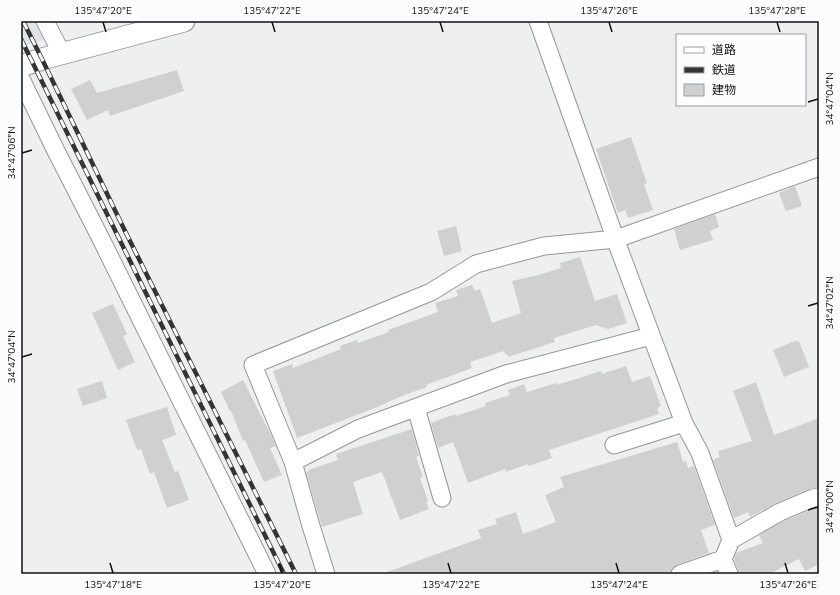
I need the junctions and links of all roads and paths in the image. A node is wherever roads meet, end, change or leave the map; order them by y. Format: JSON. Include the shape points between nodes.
{"nodes":[{"id":1,"x":45,"y":21,"type":"edge"},
{"id":2,"x":184,"y":21,"type":"edge"},
{"id":3,"x":538,"y":21,"type":"edge"},
{"id":4,"x":62,"y":54,"type":"junction"},
{"id":5,"x":21,"y":66,"type":"edge"},
{"id":6,"x":21,"y":79,"type":"edge"},
{"id":7,"x":819,"y":167,"type":"edge"},
{"id":8,"x":616,"y":238,"type":"junction"},
{"id":9,"x":652,"y":336,"type":"junction"},
{"id":10,"x":416,"y":408,"type":"junction"},
{"id":11,"x":684,"y":423,"type":"junction"},
{"id":12,"x":614,"y":445,"type":"dead end"},
{"id":13,"x":293,"y":462,"type":"junction"},
{"id":14,"x":819,"y":497,"type":"edge"},
{"id":15,"x":442,"y":498,"type":"dead end"},
{"id":16,"x":731,"y":540,"type":"junction"},
{"id":17,"x":726,"y":566,"type":"edge"},
{"id":18,"x":267,"y":574,"type":"edge"},
{"id":19,"x":326,"y":574,"type":"edge"},
{"id":20,"x":680,"y":574,"type":"edge"}],
"edges":[{"from":1,"to":4,"type":"street"},
{"from":2,"to":4,"type":"street"},
{"from":3,"to":8,"type":"street"},
{"from":4,"to":5,"type":"street"},
{"from":6,"to":18,"type":"street"},
{"from":7,"to":8,"type":"street"},
{"from":8,"to":9,"type":"street"},
{"from":8,"to":13,"type":"street","via":[[544,246],[476,264],[431,292],[253,365]]},
{"from":9,"to":10,"type":"street","via":[[506,374]]},
{"from":9,"to":11,"type":"street"},
{"from":10,"to":13,"type":"street","via":[[358,429]]},
{"from":10,"to":15,"type":"street"},
{"from":11,"to":12,"type":"street"},
{"from":11,"to":16,"type":"street","via":[[700,453]]},
{"from":13,"to":19,"type":"street"},
{"from":14,"to":16,"type":"street","via":[[780,512]]},
{"from":16,"to":17,"type":"street"},
{"from":17,"to":20,"type":"street"}]}
